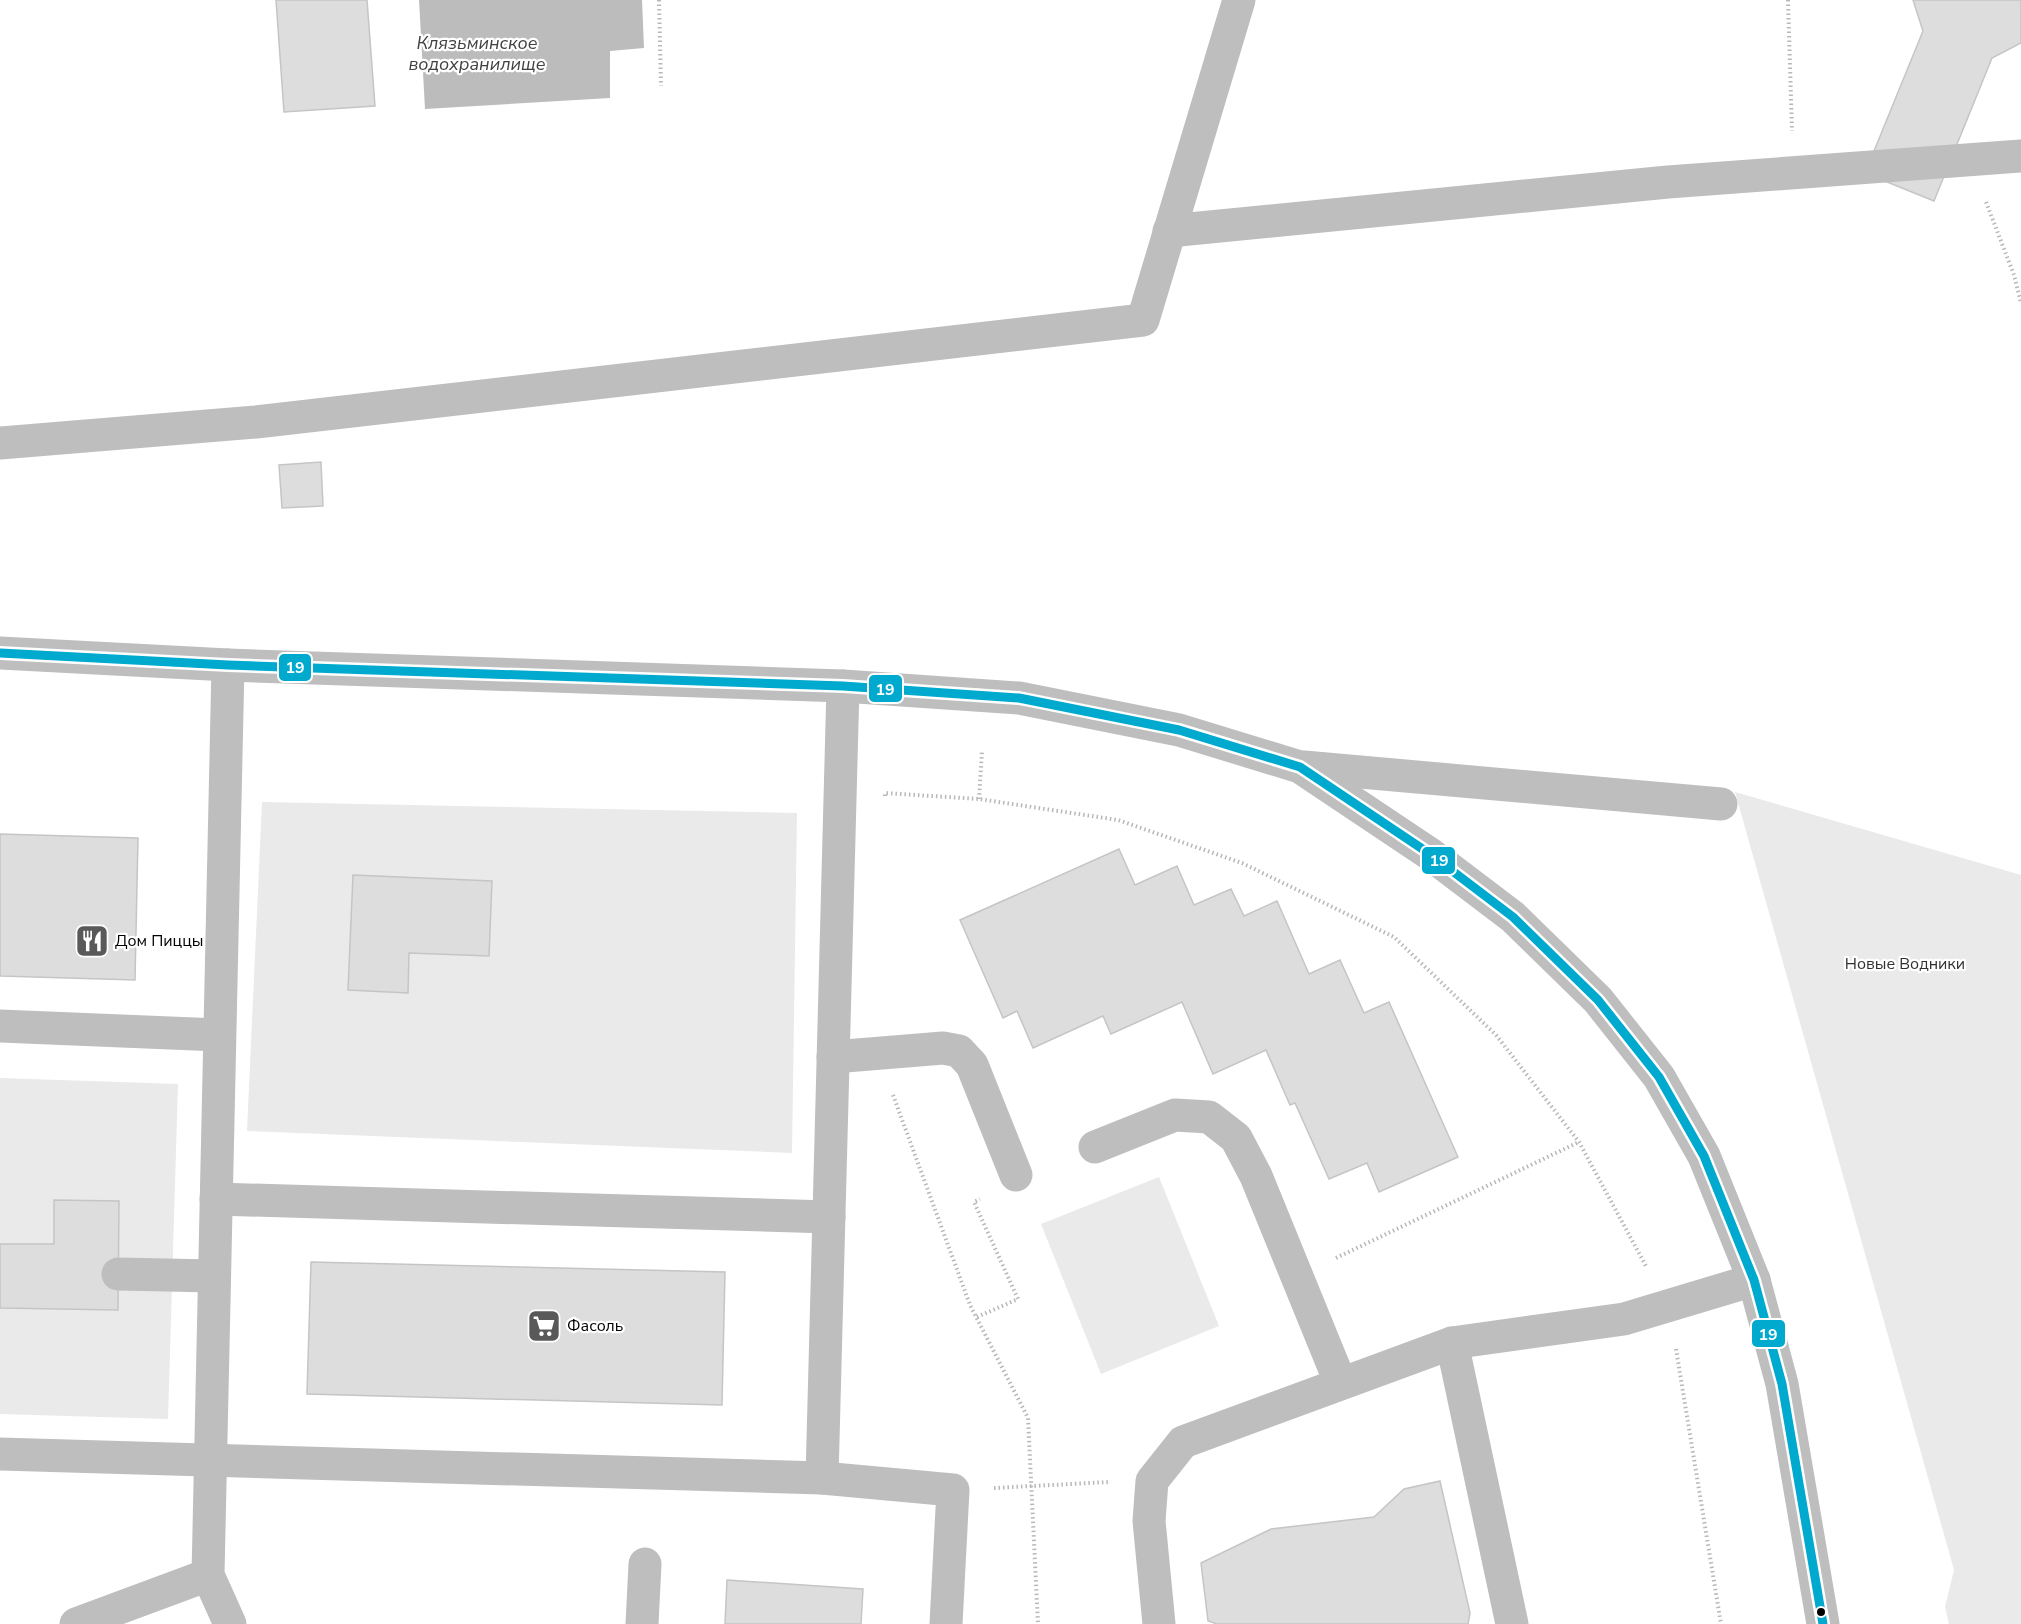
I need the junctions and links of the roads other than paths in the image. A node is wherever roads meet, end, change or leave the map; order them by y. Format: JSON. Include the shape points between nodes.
{"nodes":[{"id":1,"x":1239,"y":0,"type":"edge"},
{"id":2,"x":2021,"y":156,"type":"edge"},
{"id":3,"x":1169,"y":231,"type":"junction"},
{"id":4,"x":0,"y":443,"type":"edge"},
{"id":5,"x":0,"y":653,"type":"edge"},
{"id":6,"x":228,"y":665,"type":"junction"},
{"id":7,"x":843,"y":686,"type":"junction"},
{"id":8,"x":1300,"y":767,"type":"junction"},
{"id":9,"x":1721,"y":804,"type":"dead end"},
{"id":10,"x":0,"y":1026,"type":"edge"},
{"id":11,"x":219,"y":1035,"type":"junction"},
{"id":12,"x":833,"y":1057,"type":"junction"},
{"id":13,"x":1095,"y":1147,"type":"dead end"},
{"id":14,"x":1016,"y":1175,"type":"dead end"},
{"id":15,"x":216,"y":1199,"type":"junction"},
{"id":16,"x":829,"y":1217,"type":"junction"},
{"id":17,"x":118,"y":1274,"type":"dead end"},
{"id":18,"x":214,"y":1276,"type":"junction"},
{"id":19,"x":1754,"y":1280,"type":"junction"},
{"id":20,"x":1452,"y":1343,"type":"junction"},
{"id":21,"x":1340,"y":1382,"type":"junction"},
{"id":22,"x":0,"y":1454,"type":"edge"},
{"id":23,"x":209,"y":1460,"type":"junction"},
{"id":24,"x":822,"y":1478,"type":"junction"},
{"id":25,"x":645,"y":1564,"type":"dead end"},
{"id":26,"x":208,"y":1575,"type":"junction"},
{"id":27,"x":76,"y":1624,"type":"edge"},
{"id":28,"x":230,"y":1624,"type":"edge"},
{"id":29,"x":642,"y":1624,"type":"edge"},
{"id":30,"x":946,"y":1624,"type":"edge"},
{"id":31,"x":1159,"y":1624,"type":"edge"},
{"id":32,"x":1512,"y":1624,"type":"edge"},
{"id":33,"x":1823,"y":1624,"type":"edge"}],
"edges":[{"from":1,"to":3,"type":"street"},
{"from":2,"to":3,"type":"street","via":[[1668,182]]},
{"from":3,"to":4,"type":"street","via":[[1143,320],[256,422]]},
{"from":5,"to":6,"type":"street"},
{"from":6,"to":7,"type":"street"},
{"from":6,"to":11,"type":"street"},
{"from":7,"to":8,"type":"street","via":[[1019,698],[1179,730]]},
{"from":7,"to":12,"type":"street"},
{"from":8,"to":9,"type":"street"},
{"from":8,"to":19,"type":"street","via":[[1430,854],[1513,917],[1598,1000],[1659,1077],[1704,1156]]},
{"from":10,"to":11,"type":"street"},
{"from":11,"to":15,"type":"street"},
{"from":12,"to":14,"type":"street","via":[[943,1048],[959,1052],[972,1065]]},
{"from":12,"to":16,"type":"street"},
{"from":13,"to":21,"type":"street","via":[[1175,1115],[1209,1117],[1236,1138],[1256,1176]]},
{"from":15,"to":16,"type":"street"},
{"from":15,"to":18,"type":"street"},
{"from":16,"to":24,"type":"street"},
{"from":17,"to":18,"type":"street"},
{"from":18,"to":23,"type":"street"},
{"from":19,"to":20,"type":"street","via":[[1624,1319]]},
{"from":19,"to":33,"type":"street","via":[[1782,1384]]},
{"from":20,"to":21,"type":"street"},
{"from":20,"to":32,"type":"street"},
{"from":21,"to":31,"type":"street","via":[[1183,1442],[1152,1481],[1149,1521]]},
{"from":22,"to":23,"type":"street"},
{"from":23,"to":24,"type":"street"},
{"from":23,"to":26,"type":"street"},
{"from":24,"to":30,"type":"street","via":[[953,1490]]},
{"from":25,"to":29,"type":"street"},
{"from":26,"to":27,"type":"street"},
{"from":26,"to":28,"type":"street"}]}
